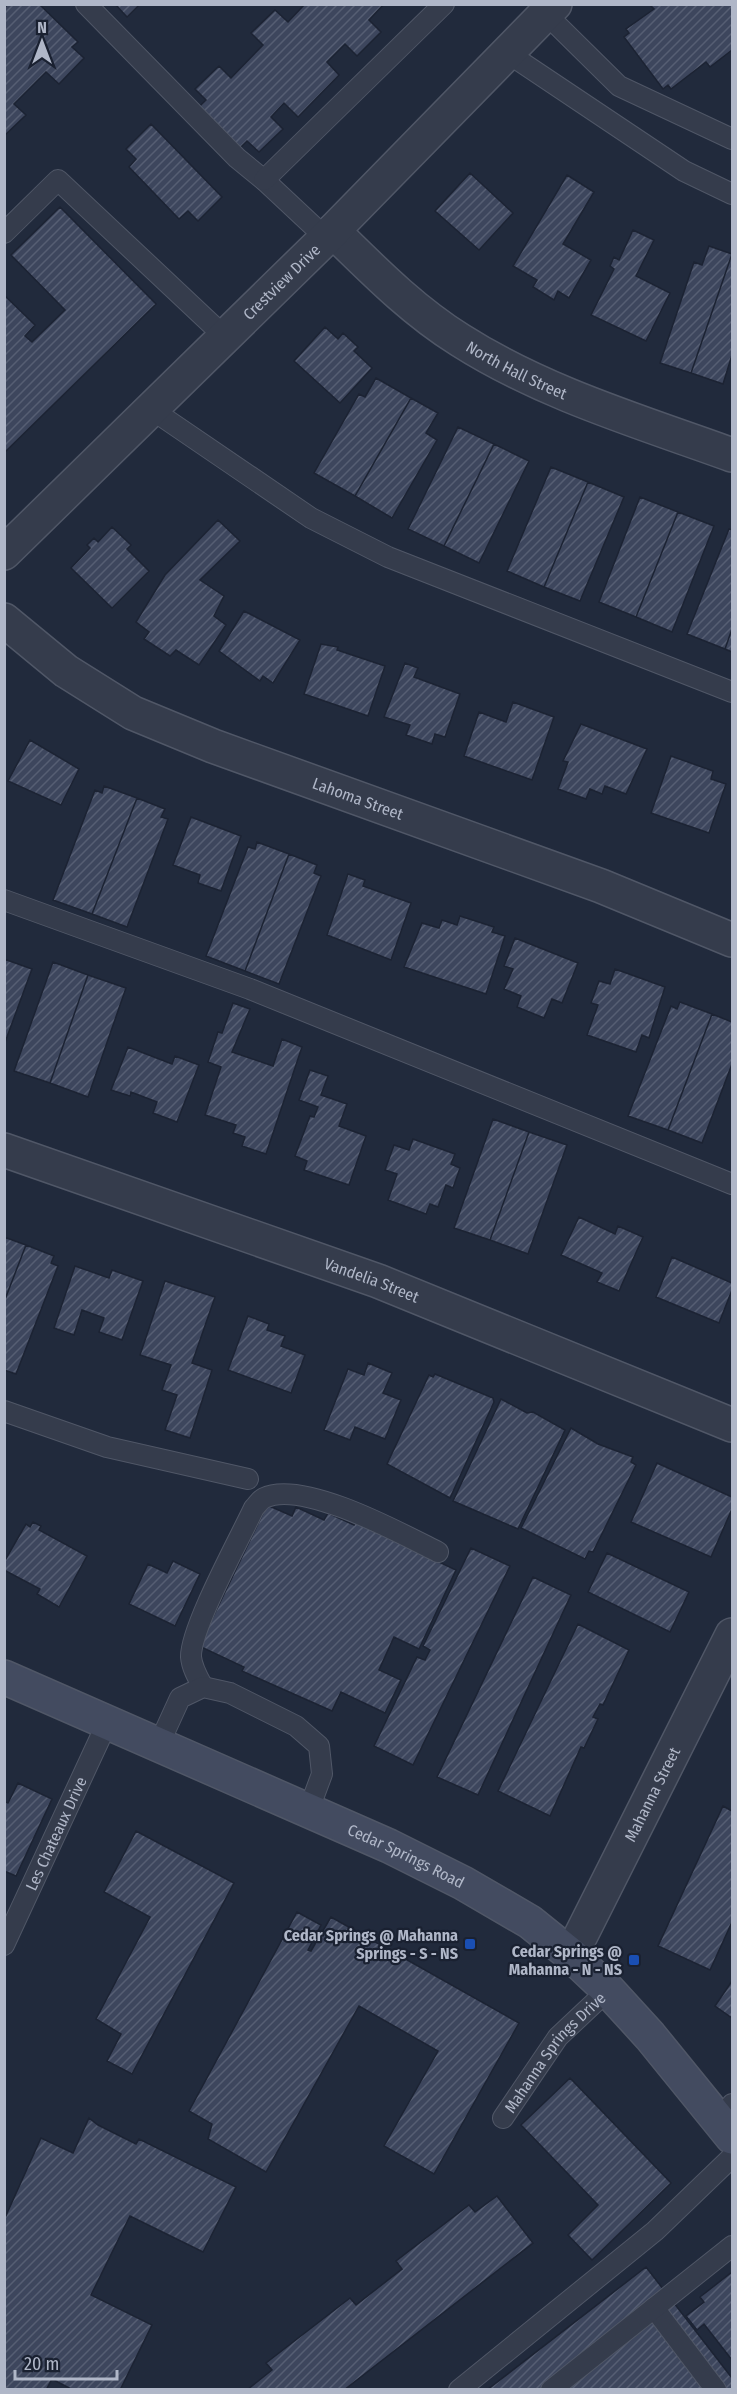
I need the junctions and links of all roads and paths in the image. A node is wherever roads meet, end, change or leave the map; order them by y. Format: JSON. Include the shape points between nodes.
{"nodes":[{"id":1,"x":86,"y":4,"type":"edge"},
{"id":2,"x":444,"y":4,"type":"edge"},
{"id":3,"x":550,"y":9,"type":"edge"},
{"id":4,"x":506,"y":52,"type":"junction"},
{"id":5,"x":732,"y":140,"type":"edge"},
{"id":6,"x":264,"y":180,"type":"junction"},
{"id":7,"x":732,"y":194,"type":"edge"},
{"id":8,"x":4,"y":233,"type":"edge"},
{"id":9,"x":329,"y":234,"type":"junction"},
{"id":10,"x":224,"y":336,"type":"junction"},
{"id":11,"x":151,"y":409,"type":"junction"},
{"id":12,"x":732,"y":455,"type":"edge"},
{"id":13,"x":4,"y":553,"type":"edge"},
{"id":14,"x":4,"y":620,"type":"edge"},
{"id":15,"x":732,"y":692,"type":"edge"},
{"id":16,"x":4,"y":900,"type":"edge"},
{"id":17,"x":732,"y":940,"type":"edge"},
{"id":18,"x":4,"y":1150,"type":"edge"},
{"id":19,"x":732,"y":1184,"type":"edge"},
{"id":20,"x":4,"y":1411,"type":"edge"},
{"id":21,"x":732,"y":1425,"type":"edge"},
{"id":22,"x":248,"y":1479,"type":"dead end"},
{"id":23,"x":438,"y":1552,"type":"dead end"},
{"id":24,"x":732,"y":1635,"type":"edge"},
{"id":25,"x":4,"y":1677,"type":"edge"},
{"id":26,"x":203,"y":1687,"type":"junction"},
{"id":27,"x":108,"y":1721,"type":"junction"},
{"id":28,"x":159,"y":1744,"type":"junction"},
{"id":29,"x":309,"y":1809,"type":"junction"},
{"id":30,"x":4,"y":1945,"type":"edge"},
{"id":31,"x":571,"y":1955,"type":"junction"},
{"id":32,"x":608,"y":1990,"type":"junction"},
{"id":33,"x":503,"y":2118,"type":"dead end"},
{"id":34,"x":728,"y":2121,"type":"edge"},
{"id":35,"x":732,"y":2157,"type":"edge"},
{"id":36,"x":732,"y":2246,"type":"edge"},
{"id":37,"x":654,"y":2308,"type":"junction"},
{"id":38,"x":459,"y":2390,"type":"edge"},
{"id":39,"x":551,"y":2390,"type":"edge"},
{"id":40,"x":716,"y":2390,"type":"edge"}],
"edges":[{"from":1,"to":6,"type":"lane","via":[[237,158]]},
{"from":2,"to":6,"type":"lane"},
{"from":3,"to":4,"type":"street","name":"Crestview Drive"},
{"from":3,"to":5,"type":"lane","via":[[619,86]]},
{"from":4,"to":7,"type":"lane","via":[[684,171]]},
{"from":4,"to":9,"type":"street","name":"Crestview Drive"},
{"from":6,"to":9,"type":"lane"},
{"from":8,"to":10,"type":"lane","via":[[58,180]]},
{"from":9,"to":10,"type":"street","name":"Crestview Drive"},
{"from":9,"to":12,"type":"street","name":"North Hall Street","via":[[401,297],[460,341],[581,400]]},
{"from":10,"to":11,"type":"street","name":"Crestview Drive"},
{"from":11,"to":13,"type":"street","name":"Crestview Drive"},
{"from":11,"to":15,"type":"lane","via":[[310,518],[388,557]]},
{"from":14,"to":17,"type":"street","name":"Lahoma Street","via":[[66,671],[133,713],[213,746],[601,886]]},
{"from":16,"to":19,"type":"lane","via":[[250,989]]},
{"from":18,"to":21,"type":"street","name":"Vandelia Street","via":[[378,1281]]},
{"from":20,"to":22,"type":"lane","via":[[107,1447]]},
{"from":23,"to":26,"type":"lane","via":[[352,1510],[314,1498],[264,1498],[254,1508],[200,1622],[191,1656]]},
{"from":24,"to":31,"type":"street","name":"Mahanna Street"},
{"from":25,"to":27,"type":"main road","name":"Cedar Springs Road"},
{"from":26,"to":28,"type":"lane","via":[[180,1698]]},
{"from":26,"to":29,"type":"lane","via":[[230,1693],[296,1726],[319,1746],[322,1774]]},
{"from":27,"to":28,"type":"main road","name":"Cedar Springs Road"},
{"from":27,"to":30,"type":"lane","name":"Les Chateaux Drive"},
{"from":28,"to":29,"type":"main road","name":"Cedar Springs Road"},
{"from":29,"to":31,"type":"main road","name":"Cedar Springs Road","via":[[463,1883],[530,1922]]},
{"from":31,"to":32,"type":"main road","name":"Cedar Springs Road"},
{"from":32,"to":33,"type":"lane","name":"Mahanna Springs Drive","via":[[558,2037]]},
{"from":32,"to":34,"type":"main road","name":"Cedar Springs Road"},
{"from":35,"to":38,"type":"lane","via":[[655,2231]]},
{"from":36,"to":37,"type":"lane"},
{"from":37,"to":39,"type":"lane"},
{"from":37,"to":40,"type":"lane"}]}
